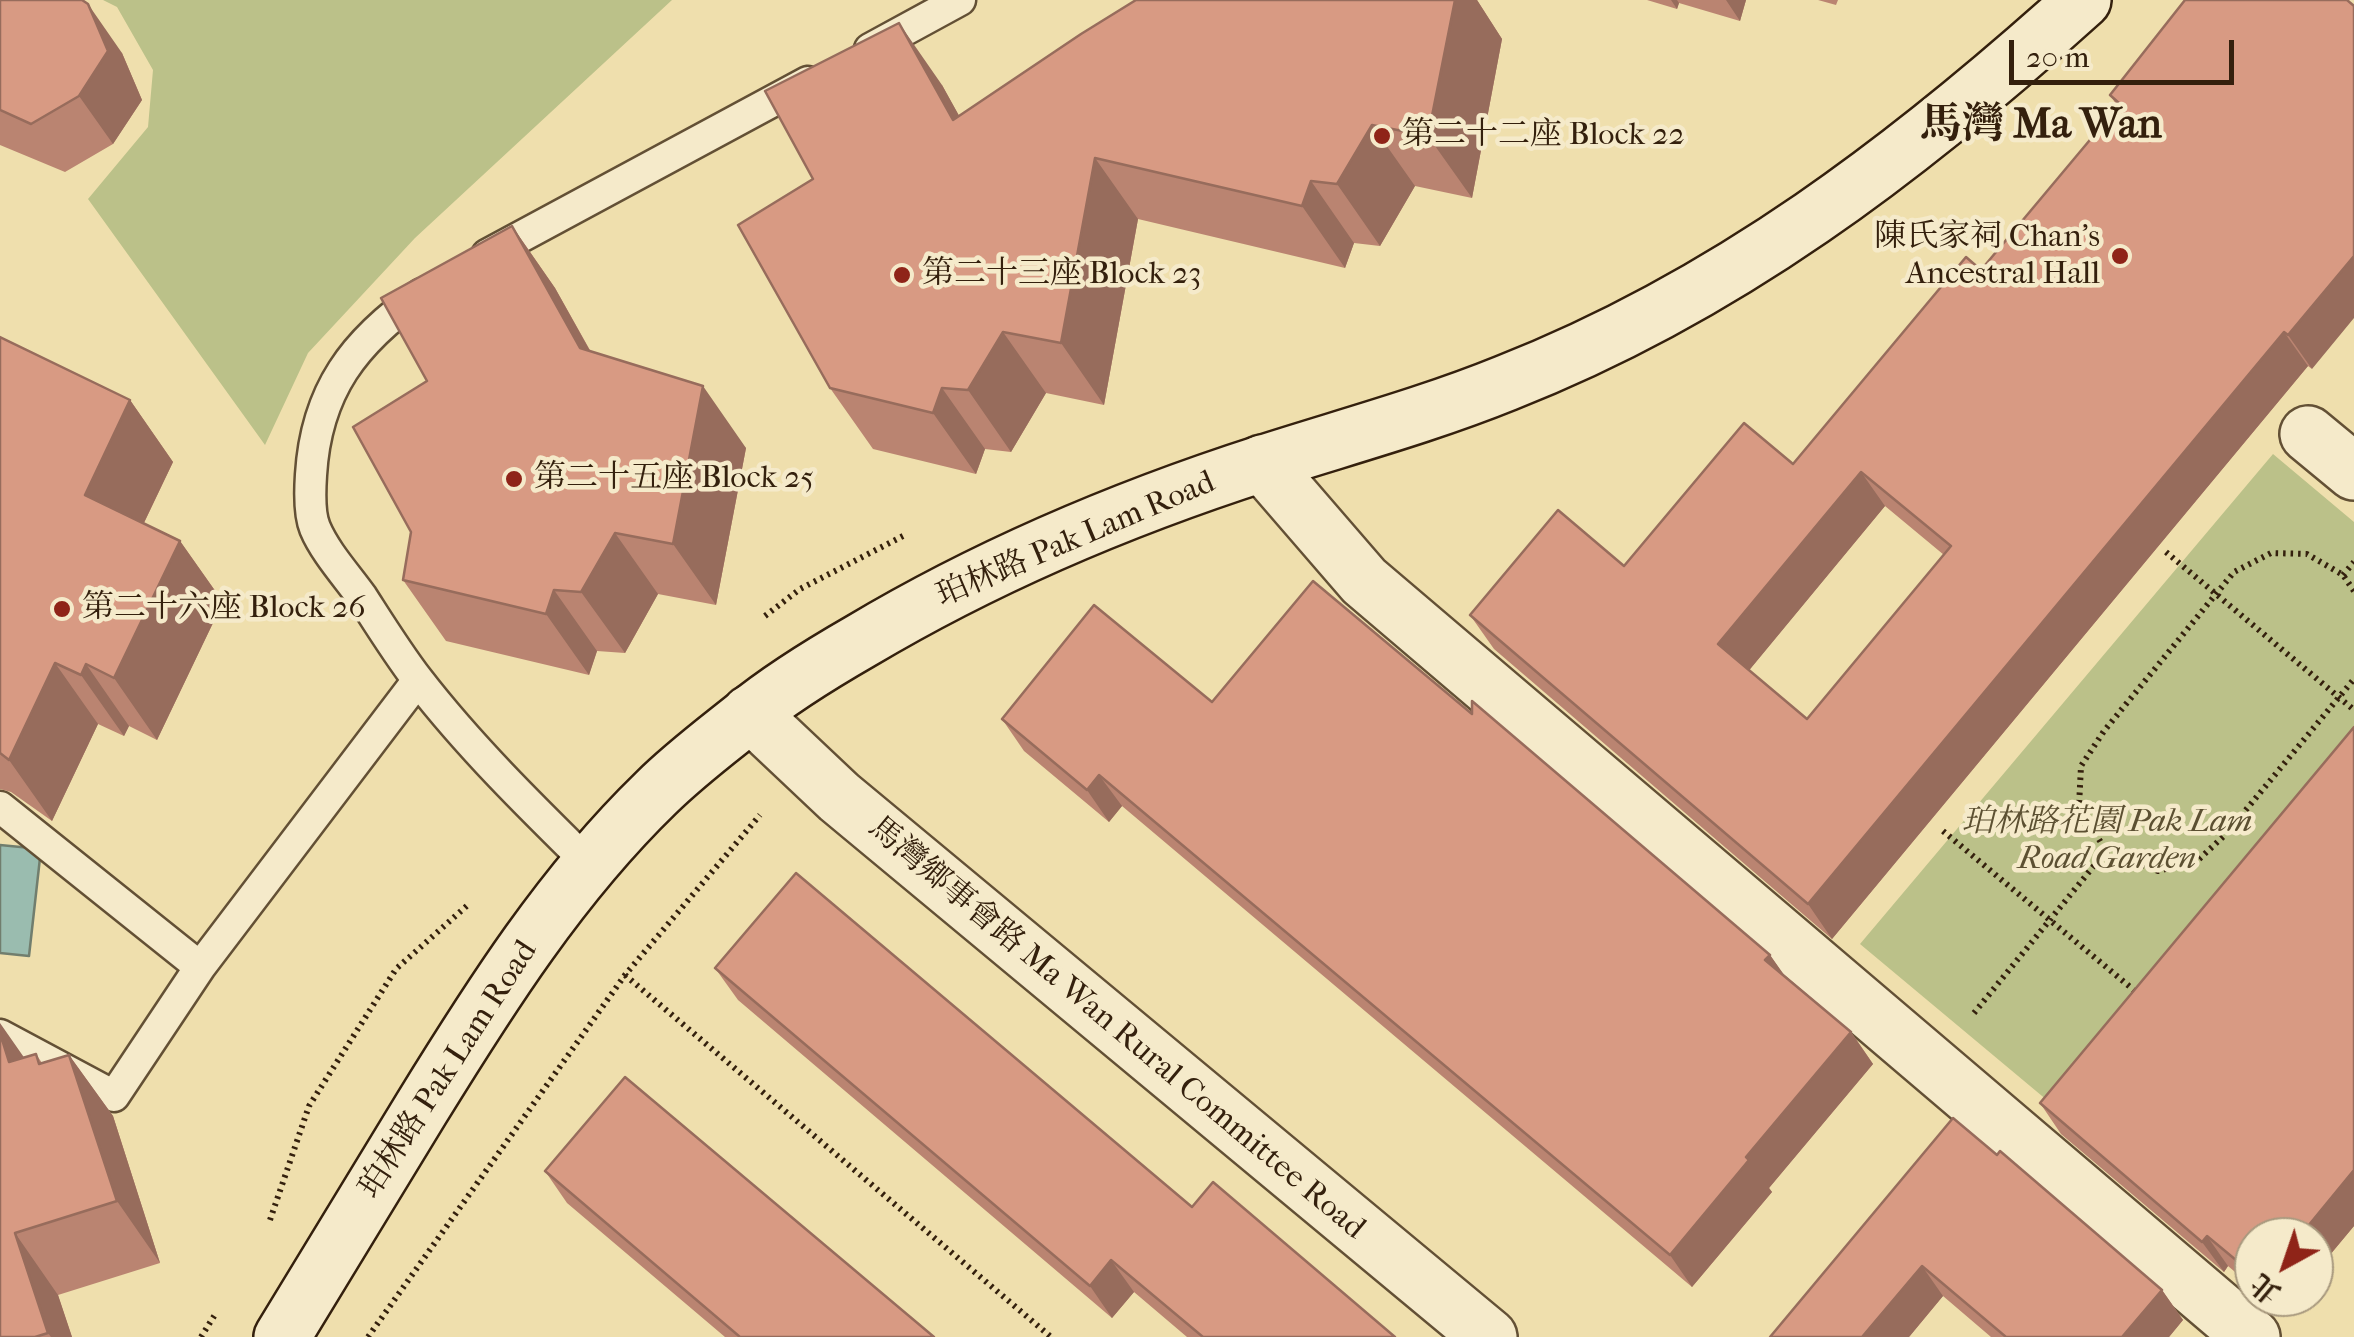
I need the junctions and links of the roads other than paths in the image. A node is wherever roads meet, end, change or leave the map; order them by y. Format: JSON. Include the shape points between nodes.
{"nodes":[{"id":1,"x":960,"y":0,"type":"edge"},
{"id":2,"x":2083,"y":0,"type":"edge"},
{"id":3,"x":2308,"y":434,"type":"dead end"},
{"id":4,"x":1262,"y":464,"type":"junction"},
{"id":5,"x":2354,"y":472,"type":"edge"},
{"id":6,"x":418,"y":680,"type":"junction"},
{"id":7,"x":750,"y":713,"type":"junction"},
{"id":8,"x":0,"y":807,"type":"edge"},
{"id":9,"x":590,"y":865,"type":"junction"},
{"id":10,"x":200,"y":967,"type":"junction"},
{"id":11,"x":0,"y":1036,"type":"edge"},
{"id":12,"x":282,"y":1337,"type":"edge"},
{"id":13,"x":1489,"y":1337,"type":"edge"},
{"id":14,"x":2252,"y":1337,"type":"edge"}],
"edges":[{"from":1,"to":6,"type":"lane","via":[[453,275],[361,343],[322,409],[313,442],[314,526]]},
{"from":2,"to":4,"type":"street","name":"珀林路 Pak Lam Road","via":[[1893,162],[1684,300],[1511,382]]},
{"from":3,"to":5,"type":"street"},
{"from":4,"to":7,"type":"street","name":"珀林路 Pak Lam Road","via":[[1142,506],[923,604]]},
{"from":4,"to":14,"type":"street","via":[[1364,581]]},
{"from":6,"to":9,"type":"lane"},
{"from":6,"to":10,"type":"lane"},
{"from":7,"to":9,"type":"street","name":"珀林路 Pak Lam Road","via":[[657,792]]},
{"from":7,"to":13,"type":"street","name":"馬灣鄉事會路 Ma Wan Rural Committee Road","via":[[839,797]]},
{"from":8,"to":10,"type":"lane"},
{"from":9,"to":12,"type":"street","name":"珀林路 Pak Lam Road","via":[[475,1021]]},
{"from":10,"to":11,"type":"lane","via":[[114,1096]]}]}
